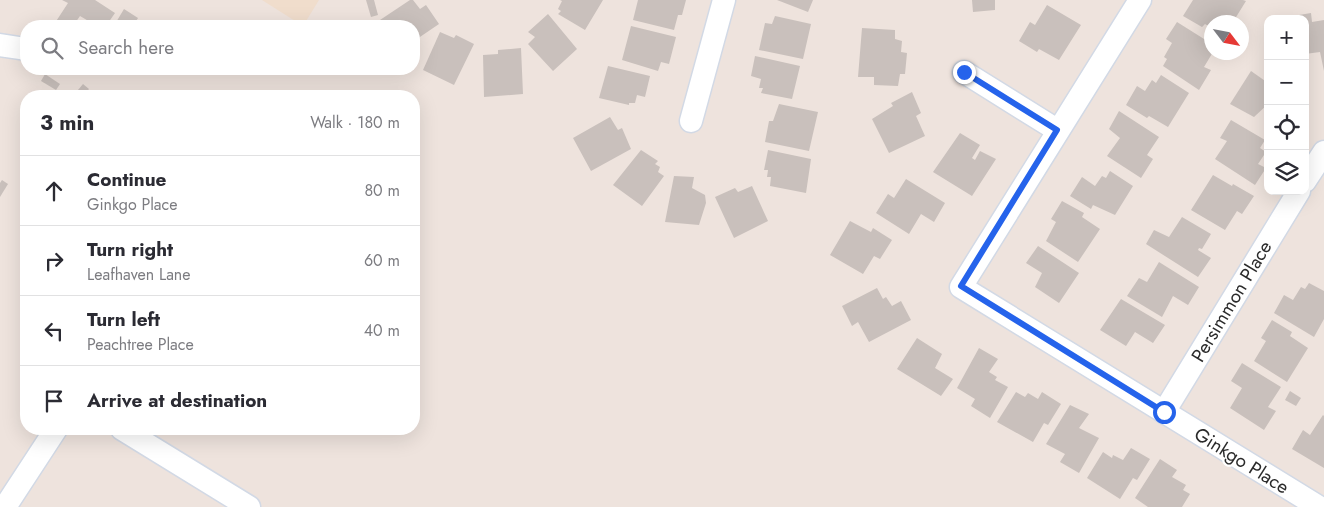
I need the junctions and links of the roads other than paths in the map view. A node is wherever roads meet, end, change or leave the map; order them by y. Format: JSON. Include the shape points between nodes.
{"nodes":[{"id":1,"x":724,"y":0,"type":"edge"},
{"id":2,"x":1140,"y":0,"type":"edge"},
{"id":3,"x":0,"y":45,"type":"edge"},
{"id":4,"x":20,"y":48,"type":"edge"},
{"id":5,"x":964,"y":72,"type":"dead end"},
{"id":6,"x":691,"y":121,"type":"dead end"},
{"id":7,"x":1057,"y":130,"type":"junction"},
{"id":8,"x":1324,"y":152,"type":"edge"},
{"id":9,"x":1309,"y":176,"type":"edge"},
{"id":10,"x":1297,"y":195,"type":"edge"},
{"id":11,"x":1164,"y":412,"type":"junction"},
{"id":12,"x":52,"y":435,"type":"edge"},
{"id":13,"x":132,"y":435,"type":"edge"},
{"id":14,"x":5,"y":507,"type":"edge"},
{"id":15,"x":249,"y":507,"type":"edge"},
{"id":16,"x":1319,"y":507,"type":"edge"}],
"edges":[{"from":1,"to":6,"type":"street"},
{"from":2,"to":7,"type":"street"},
{"from":3,"to":4,"type":"street"},
{"from":5,"to":7,"type":"street"},
{"from":7,"to":11,"type":"street","name":"Ginkgo Place","via":[[961,286]]},
{"from":8,"to":9,"type":"street"},
{"from":10,"to":11,"type":"street","name":"Persimmon Place"},
{"from":11,"to":16,"type":"street","name":"Ginkgo Place"},
{"from":12,"to":14,"type":"street"},
{"from":13,"to":15,"type":"street"}]}
